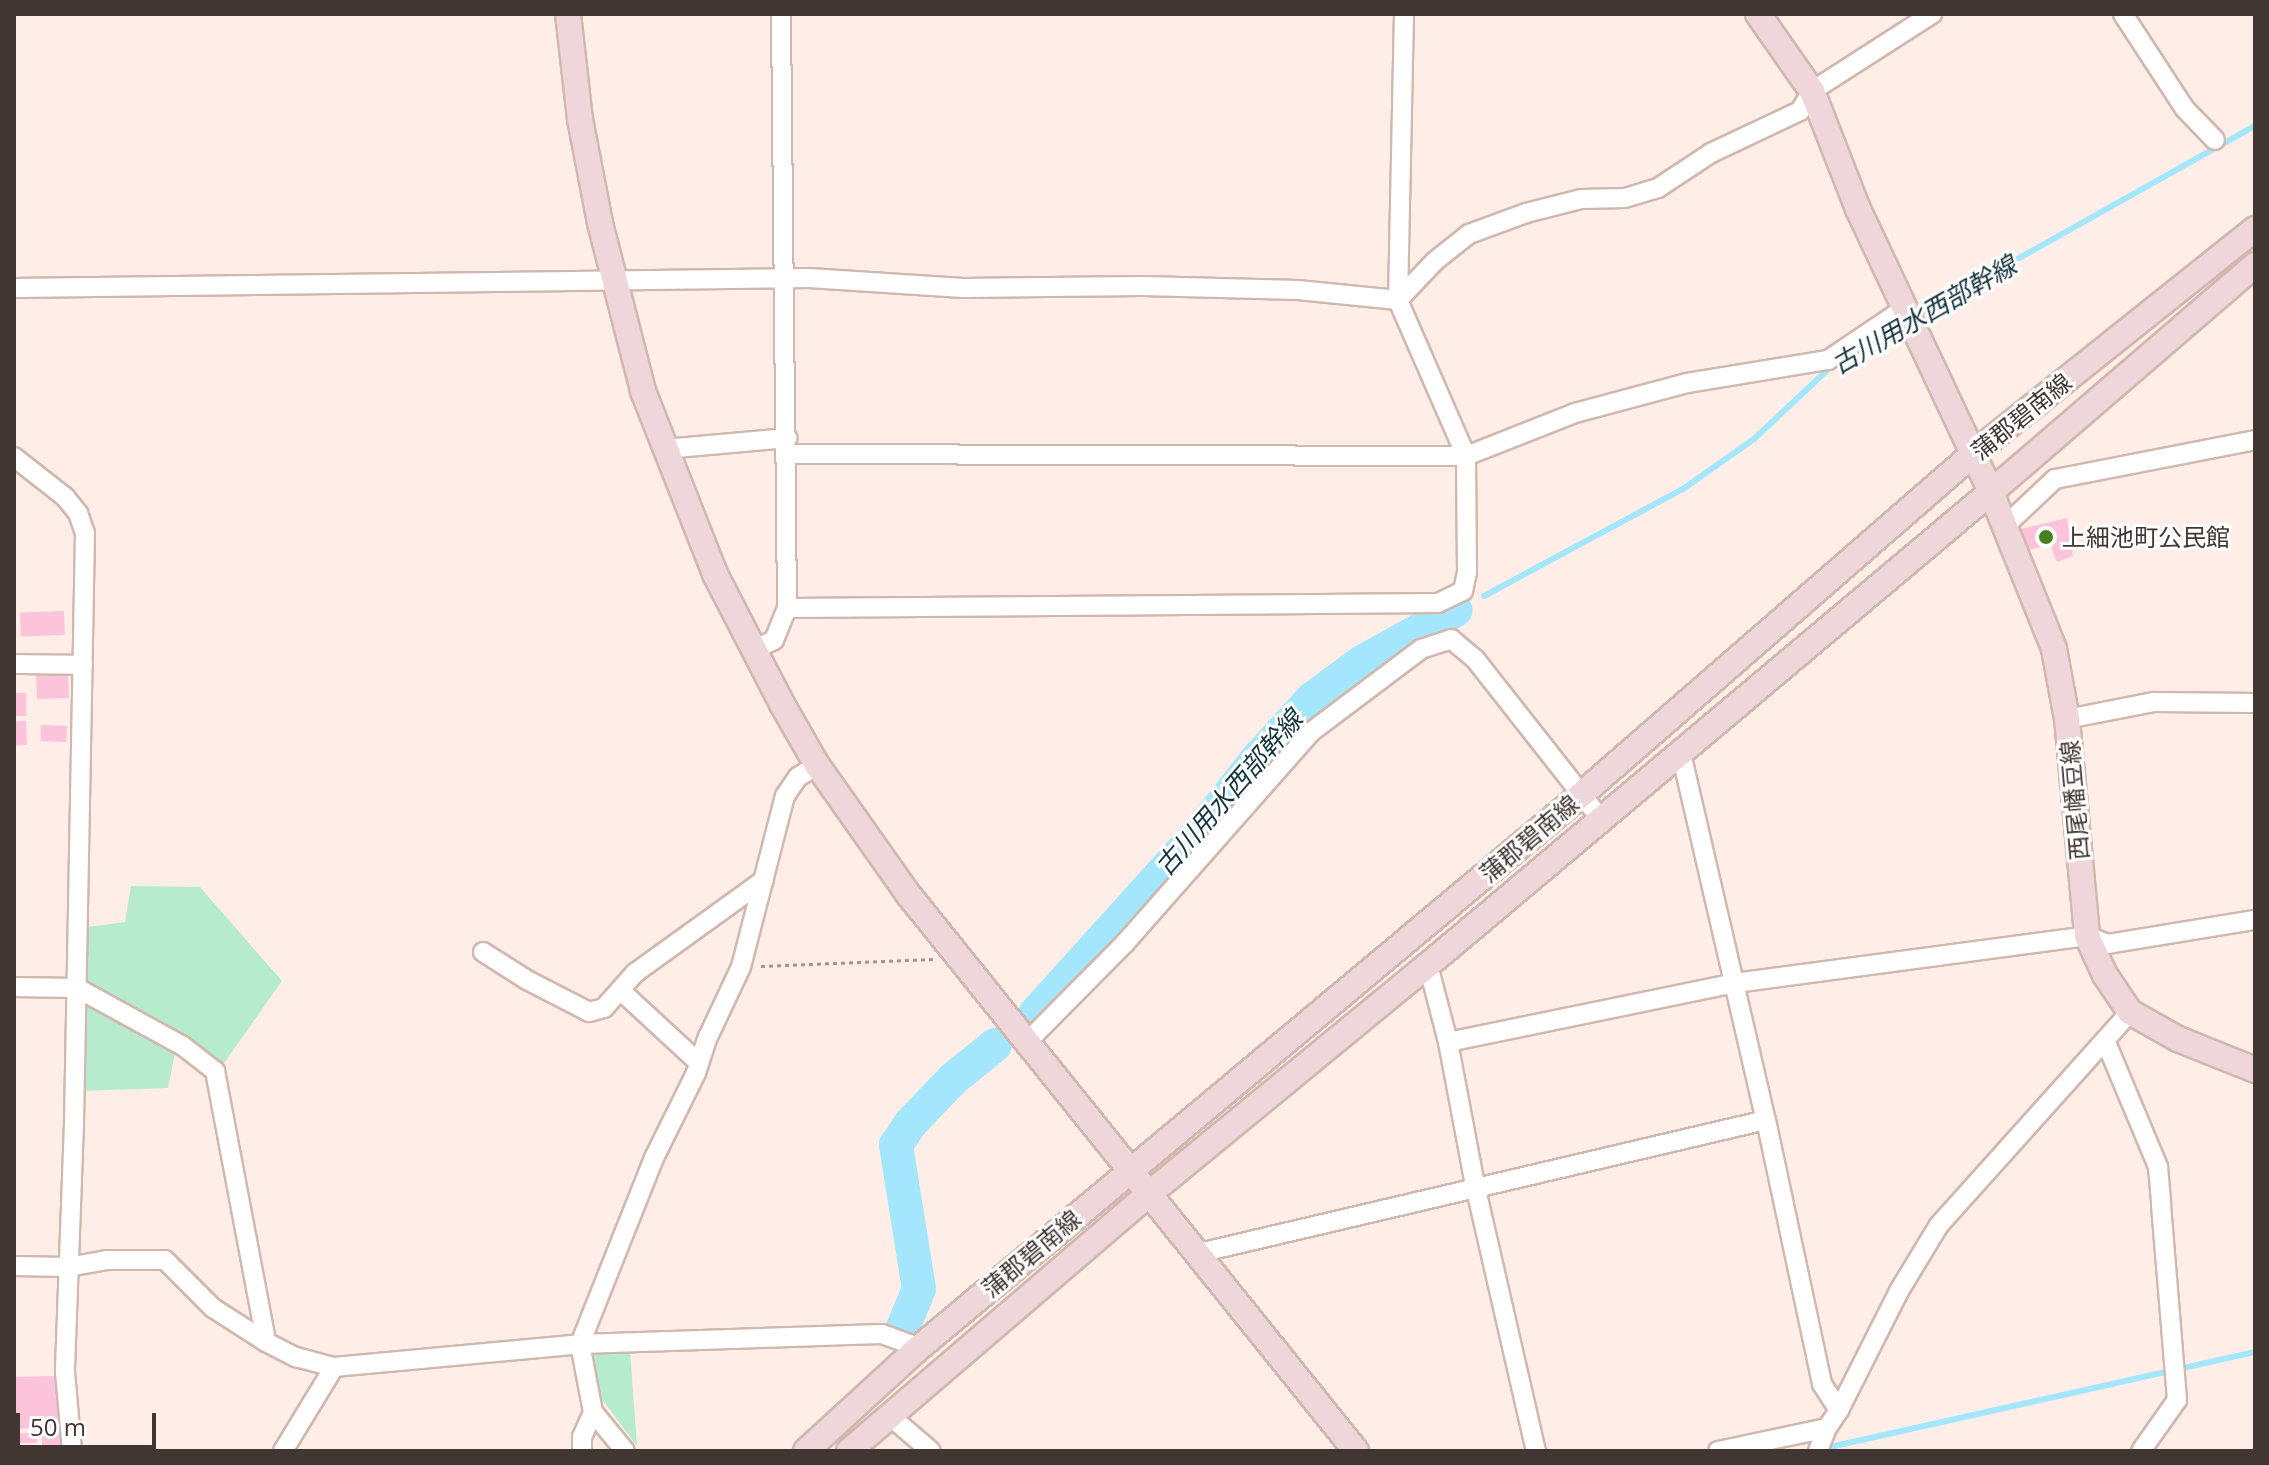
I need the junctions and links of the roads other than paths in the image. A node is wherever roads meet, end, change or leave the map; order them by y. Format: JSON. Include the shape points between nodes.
{"nodes":[{"id":1,"x":568,"y":14,"type":"edge"},
{"id":2,"x":781,"y":14,"type":"edge"},
{"id":3,"x":1404,"y":14,"type":"edge"},
{"id":4,"x":1758,"y":14,"type":"edge"},
{"id":5,"x":1932,"y":14,"type":"edge"},
{"id":6,"x":2123,"y":14,"type":"edge"},
{"id":7,"x":1812,"y":91,"type":"junction"},
{"id":8,"x":2215,"y":140,"type":"dead end"},
{"id":9,"x":2255,"y":229,"type":"edge"},
{"id":10,"x":2255,"y":265,"type":"edge"},
{"id":11,"x":782,"y":280,"type":"junction"},
{"id":12,"x":614,"y":281,"type":"junction"},
{"id":13,"x":14,"y":288,"type":"edge"},
{"id":14,"x":1398,"y":300,"type":"junction"},
{"id":15,"x":1905,"y":309,"type":"junction"},
{"id":16,"x":2255,"y":440,"type":"edge"},
{"id":17,"x":788,"y":446,"type":"junction"},
{"id":18,"x":665,"y":449,"type":"junction"},
{"id":19,"x":1973,"y":454,"type":"junction"},
{"id":20,"x":1466,"y":456,"type":"junction"},
{"id":21,"x":14,"y":457,"type":"edge"},
{"id":22,"x":1991,"y":492,"type":"junction"},
{"id":23,"x":2004,"y":527,"type":"junction"},
{"id":24,"x":787,"y":608,"type":"junction"},
{"id":25,"x":755,"y":649,"type":"junction"},
{"id":26,"x":14,"y":664,"type":"edge"},
{"id":27,"x":83,"y":665,"type":"junction"},
{"id":28,"x":2255,"y":703,"type":"edge"},
{"id":29,"x":2067,"y":719,"type":"junction"},
{"id":30,"x":1681,"y":753,"type":"junction"},
{"id":31,"x":817,"y":765,"type":"junction"},
{"id":32,"x":1582,"y":794,"type":"junction"},
{"id":33,"x":1600,"y":818,"type":"junction"},
{"id":34,"x":764,"y":880,"type":"junction"},
{"id":35,"x":2255,"y":920,"type":"edge"},
{"id":36,"x":2087,"y":936,"type":"junction"},
{"id":37,"x":483,"y":952,"type":"dead end"},
{"id":38,"x":1428,"y":965,"type":"junction"},
{"id":39,"x":1735,"y":983,"type":"junction"},
{"id":40,"x":14,"y":987,"type":"edge"},
{"id":41,"x":77,"y":988,"type":"junction"},
{"id":42,"x":620,"y":990,"type":"junction"},
{"id":43,"x":2130,"y":1012,"type":"junction"},
{"id":44,"x":2105,"y":1040,"type":"junction"},
{"id":45,"x":1027,"y":1042,"type":"junction"},
{"id":46,"x":1448,"y":1042,"type":"junction"},
{"id":47,"x":699,"y":1063,"type":"junction"},
{"id":48,"x":2255,"y":1070,"type":"edge"},
{"id":49,"x":1766,"y":1120,"type":"junction"},
{"id":50,"x":1129,"y":1170,"type":"junction"},
{"id":51,"x":1475,"y":1185,"type":"junction"},
{"id":52,"x":1149,"y":1194,"type":"junction"},
{"id":53,"x":1199,"y":1253,"type":"junction"},
{"id":54,"x":14,"y":1266,"type":"edge"},
{"id":55,"x":68,"y":1267,"type":"junction"},
{"id":56,"x":266,"y":1342,"type":"junction"},
{"id":57,"x":580,"y":1344,"type":"junction"},
{"id":58,"x":914,"y":1352,"type":"junction"},
{"id":59,"x":334,"y":1367,"type":"junction"},
{"id":60,"x":1839,"y":1410,"type":"junction"},
{"id":61,"x":593,"y":1412,"type":"junction"},
{"id":62,"x":891,"y":1417,"type":"junction"},
{"id":63,"x":1823,"y":1438,"type":"edge"},
{"id":64,"x":72,"y":1451,"type":"edge"},
{"id":65,"x":283,"y":1451,"type":"edge"},
{"id":66,"x":582,"y":1451,"type":"edge"},
{"id":67,"x":625,"y":1451,"type":"edge"},
{"id":68,"x":806,"y":1451,"type":"edge"},
{"id":69,"x":849,"y":1451,"type":"edge"},
{"id":70,"x":931,"y":1451,"type":"edge"},
{"id":71,"x":1356,"y":1451,"type":"edge"},
{"id":72,"x":1536,"y":1451,"type":"edge"},
{"id":73,"x":1718,"y":1451,"type":"edge"},
{"id":74,"x":2141,"y":1451,"type":"edge"}],
"edges":[{"from":1,"to":12,"type":"main road","via":[[580,119]]},
{"from":2,"to":11,"type":"street"},
{"from":3,"to":14,"type":"street"},
{"from":4,"to":7,"type":"main road","name":"西尾幡豆線"},
{"from":5,"to":7,"type":"street"},
{"from":6,"to":8,"type":"street","via":[[2185,109]]},
{"from":7,"to":14,"type":"street","via":[[1800,111],[1711,153],[1658,188],[1625,198],[1581,199],[1469,234]]},
{"from":7,"to":15,"type":"main road","name":"西尾幡豆線"},
{"from":9,"to":19,"type":"main road","name":"蒲郡碧南線"},
{"from":10,"to":22,"type":"main road","name":"蒲郡碧南線"},
{"from":11,"to":12,"type":"street"},
{"from":11,"to":14,"type":"street","via":[[963,288],[1298,290]]},
{"from":11,"to":17,"type":"street"},
{"from":12,"to":13,"type":"street"},
{"from":12,"to":18,"type":"main road","via":[[643,391]]},
{"from":14,"to":20,"type":"street"},
{"from":15,"to":19,"type":"main road","name":"西尾幡豆線"},
{"from":15,"to":20,"type":"street","via":[[1828,360],[1687,383],[1575,413]]},
{"from":16,"to":23,"type":"street","via":[[2055,479]]},
{"from":17,"to":18,"type":"street"},
{"from":17,"to":20,"type":"street"},
{"from":17,"to":24,"type":"street"},
{"from":18,"to":25,"type":"main road","via":[[715,574]]},
{"from":19,"to":22,"type":"main road","name":"西尾幡豆線"},
{"from":19,"to":32,"type":"main road","name":"蒲郡碧南線"},
{"from":20,"to":24,"type":"street","via":[[1467,572],[1463,591],[1438,603]]},
{"from":21,"to":27,"type":"street","via":[[65,497],[85,533]]},
{"from":22,"to":23,"type":"main road","name":"西尾幡豆線"},
{"from":22,"to":30,"type":"main road","name":"蒲郡碧南線"},
{"from":23,"to":29,"type":"main road","name":"西尾幡豆線","via":[[2054,649]]},
{"from":24,"to":25,"type":"street","via":[[774,640]]},
{"from":25,"to":31,"type":"main road"},
{"from":26,"to":27,"type":"street"},
{"from":27,"to":41,"type":"street"},
{"from":28,"to":29,"type":"street","via":[[2154,702]]},
{"from":29,"to":36,"type":"main road","name":"西尾幡豆線"},
{"from":30,"to":33,"type":"main road","name":"蒲郡碧南線"},
{"from":30,"to":39,"type":"street"},
{"from":31,"to":34,"type":"street","via":[[798,777],[785,796]]},
{"from":31,"to":45,"type":"main road","via":[[908,894]]},
{"from":32,"to":33,"type":"street"},
{"from":32,"to":45,"type":"street","via":[[1475,659],[1451,639],[1421,649],[1311,732],[1125,943]]},
{"from":32,"to":50,"type":"main road","name":"蒲郡碧南線"},
{"from":33,"to":38,"type":"main road","name":"蒲郡碧南線"},
{"from":34,"to":42,"type":"street","via":[[635,973]]},
{"from":34,"to":47,"type":"street","via":[[741,967]]},
{"from":35,"to":36,"type":"street","via":[[2108,944]]},
{"from":36,"to":39,"type":"street"},
{"from":36,"to":43,"type":"main road","name":"西尾幡豆線"},
{"from":37,"to":42,"type":"street","via":[[589,1012],[604,1008]]},
{"from":38,"to":46,"type":"street"},
{"from":38,"to":52,"type":"main road","name":"蒲郡碧南線"},
{"from":39,"to":46,"type":"street"},
{"from":39,"to":49,"type":"street"},
{"from":40,"to":41,"type":"street"},
{"from":41,"to":55,"type":"street"},
{"from":41,"to":56,"type":"street","via":[[183,1046],[215,1071]]},
{"from":42,"to":47,"type":"street"},
{"from":43,"to":44,"type":"street"},
{"from":43,"to":48,"type":"main road","name":"西尾幡豆線","via":[[2178,1039]]},
{"from":44,"to":60,"type":"street","via":[[1939,1225]]},
{"from":44,"to":74,"type":"street","via":[[2158,1167],[2177,1400]]},
{"from":45,"to":50,"type":"main road"},
{"from":46,"to":51,"type":"street"},
{"from":47,"to":57,"type":"street","via":[[654,1158]]},
{"from":49,"to":51,"type":"street"},
{"from":49,"to":60,"type":"street","via":[[1822,1384]]},
{"from":50,"to":52,"type":"main road"},
{"from":50,"to":58,"type":"main road","name":"蒲郡碧南線"},
{"from":51,"to":53,"type":"street"},
{"from":51,"to":72,"type":"street"},
{"from":52,"to":53,"type":"main road"},
{"from":52,"to":62,"type":"main road","name":"蒲郡碧南線"},
{"from":53,"to":71,"type":"main road"},
{"from":54,"to":55,"type":"street"},
{"from":55,"to":56,"type":"street","via":[[106,1260],[165,1260],[213,1308]]},
{"from":55,"to":64,"type":"street","via":[[65,1372]]},
{"from":56,"to":59,"type":"street"},
{"from":57,"to":58,"type":"street","via":[[882,1334],[910,1344]]},
{"from":57,"to":59,"type":"street"},
{"from":57,"to":61,"type":"street"},
{"from":58,"to":68,"type":"main road","name":"蒲郡碧南線"},
{"from":59,"to":65,"type":"street"},
{"from":60,"to":63,"type":"street"},
{"from":61,"to":66,"type":"street"},
{"from":61,"to":67,"type":"street"},
{"from":62,"to":69,"type":"main road","name":"蒲郡碧南線"},
{"from":62,"to":70,"type":"street"},
{"from":63,"to":73,"type":"street"}]}
